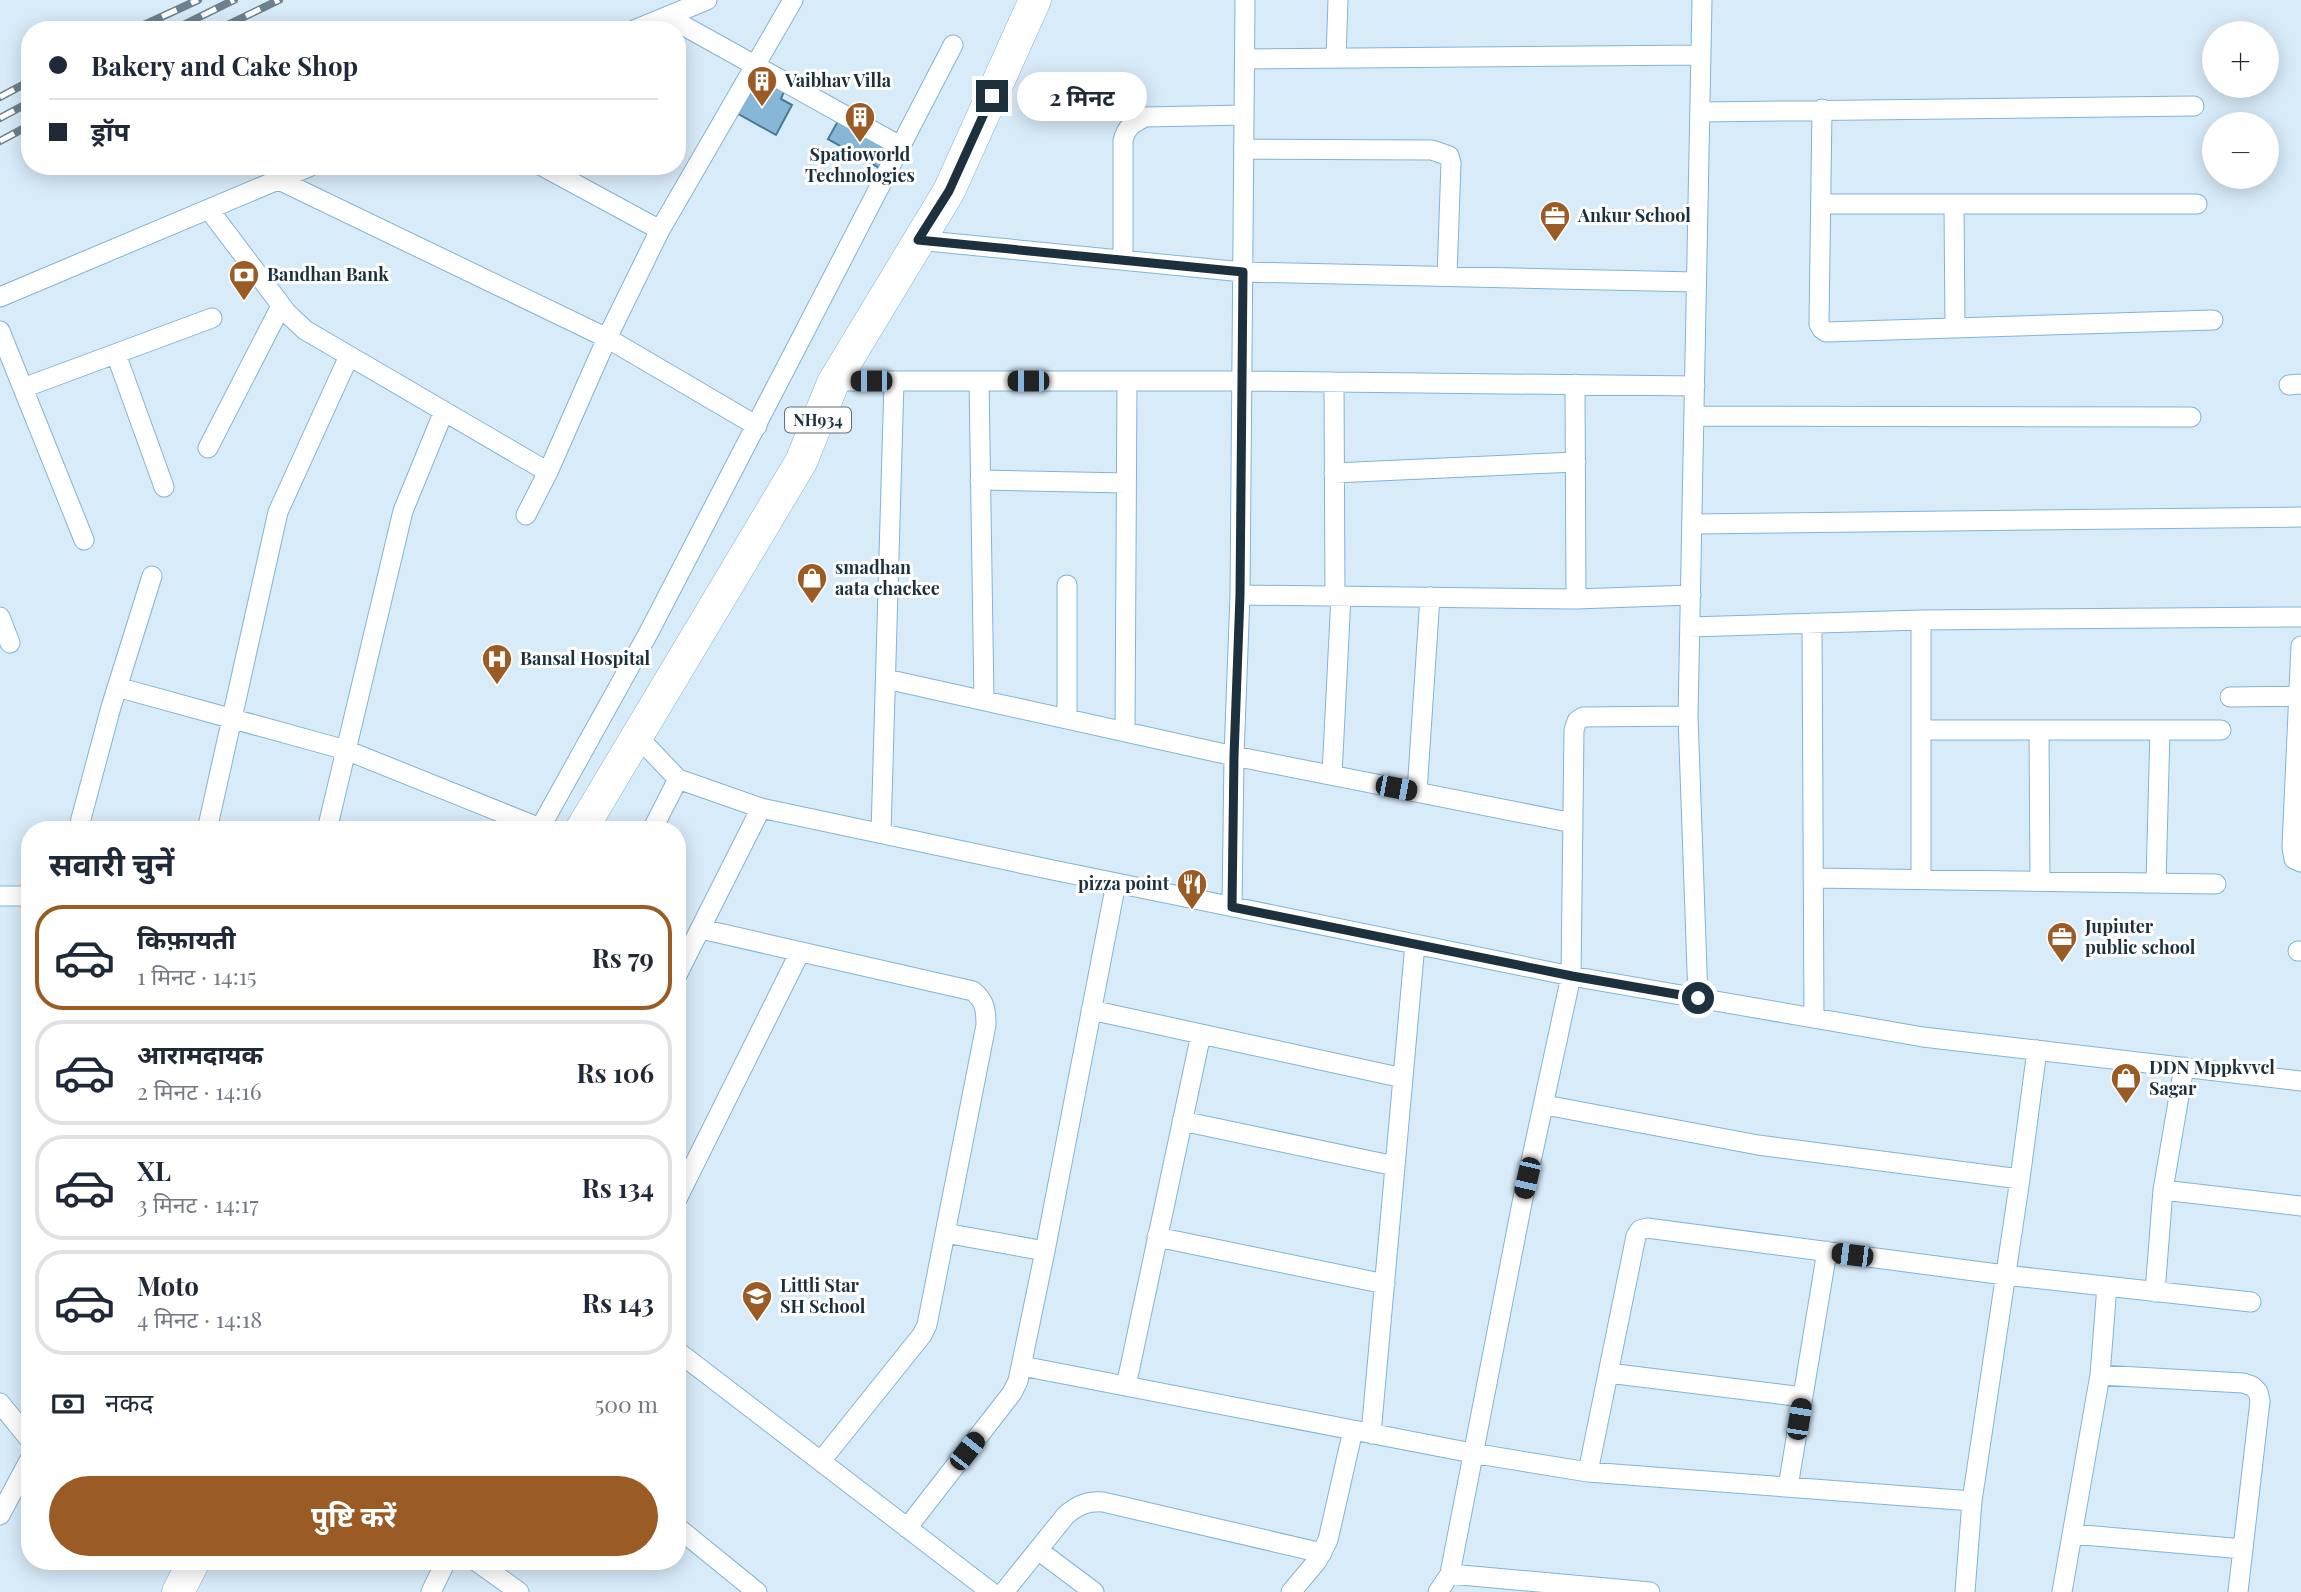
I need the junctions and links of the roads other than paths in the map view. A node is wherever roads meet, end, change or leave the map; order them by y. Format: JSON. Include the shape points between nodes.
{"nodes":[{"id":1,"x":707,"y":0,"type":"edge"},
{"id":2,"x":793,"y":0,"type":"edge"},
{"id":3,"x":1035,"y":0,"type":"edge"},
{"id":4,"x":1245,"y":0,"type":"edge"},
{"id":5,"x":1338,"y":0,"type":"edge"},
{"id":6,"x":1702,"y":0,"type":"edge"},
{"id":7,"x":668,"y":16,"type":"junction"},
{"id":8,"x":656,"y":21,"type":"edge"},
{"id":9,"x":677,"y":21,"type":"edge"},
{"id":10,"x":686,"y":26,"type":"edge"},
{"id":11,"x":953,"y":45,"type":"dead end"},
{"id":12,"x":1701,"y":55,"type":"junction"},
{"id":13,"x":1336,"y":58,"type":"junction"},
{"id":14,"x":1245,"y":59,"type":"junction"},
{"id":15,"x":755,"y":64,"type":"junction"},
{"id":16,"x":2194,"y":106,"type":"dead end"},
{"id":17,"x":1822,"y":109,"type":"junction"},
{"id":18,"x":1700,"y":112,"type":"junction"},
{"id":19,"x":1244,"y":115,"type":"junction"},
{"id":20,"x":900,"y":146,"type":"junction"},
{"id":21,"x":1244,"y":149,"type":"junction"},
{"id":22,"x":293,"y":175,"type":"edge"},
{"id":23,"x":559,"y":175,"type":"edge"},
{"id":24,"x":281,"y":181,"type":"junction"},
{"id":25,"x":1821,"y":204,"type":"junction"},
{"id":26,"x":1954,"y":204,"type":"junction"},
{"id":27,"x":2197,"y":204,"type":"dead end"},
{"id":28,"x":210,"y":211,"type":"junction"},
{"id":29,"x":660,"y":230,"type":"junction"},
{"id":30,"x":918,"y":240,"type":"junction"},
{"id":31,"x":1124,"y":260,"type":"junction"},
{"id":32,"x":1243,"y":272,"type":"junction"},
{"id":33,"x":1447,"y":276,"type":"junction"},
{"id":34,"x":1696,"y":282,"type":"junction"},
{"id":35,"x":0,"y":297,"type":"edge"},
{"id":36,"x":281,"y":306,"type":"junction"},
{"id":37,"x":212,"y":318,"type":"dead end"},
{"id":38,"x":2213,"y":320,"type":"dead end"},
{"id":39,"x":1955,"y":328,"type":"junction"},
{"id":40,"x":0,"y":331,"type":"edge"},
{"id":41,"x":607,"y":338,"type":"junction"},
{"id":42,"x":116,"y":354,"type":"junction"},
{"id":43,"x":349,"y":356,"type":"junction"},
{"id":44,"x":848,"y":381,"type":"dead end"},
{"id":45,"x":979,"y":381,"type":"junction"},
{"id":46,"x":1127,"y":381,"type":"junction"},
{"id":47,"x":1242,"y":381,"type":"junction"},
{"id":48,"x":894,"y":382,"type":"junction"},
{"id":49,"x":1334,"y":382,"type":"junction"},
{"id":50,"x":1575,"y":384,"type":"junction"},
{"id":51,"x":1695,"y":386,"type":"junction"},
{"id":52,"x":23,"y":388,"type":"junction"},
{"id":53,"x":444,"y":411,"type":"junction"},
{"id":54,"x":1694,"y":416,"type":"junction"},
{"id":55,"x":2190,"y":417,"type":"dead end"},
{"id":56,"x":757,"y":426,"type":"junction"},
{"id":57,"x":208,"y":448,"type":"dead end"},
{"id":58,"x":1576,"y":462,"type":"junction"},
{"id":59,"x":548,"y":472,"type":"junction"},
{"id":60,"x":1335,"y":472,"type":"junction"},
{"id":61,"x":980,"y":480,"type":"junction"},
{"id":62,"x":1126,"y":483,"type":"junction"},
{"id":63,"x":164,"y":487,"type":"dead end"},
{"id":64,"x":526,"y":515,"type":"dead end"},
{"id":65,"x":2301,"y":517,"type":"edge"},
{"id":66,"x":1692,"y":524,"type":"junction"},
{"id":67,"x":84,"y":540,"type":"dead end"},
{"id":68,"x":152,"y":576,"type":"dead end"},
{"id":69,"x":1067,"y":585,"type":"dead end"},
{"id":70,"x":1240,"y":595,"type":"junction"},
{"id":71,"x":1691,"y":595,"type":"junction"},
{"id":72,"x":1338,"y":596,"type":"junction"},
{"id":73,"x":1430,"y":597,"type":"junction"},
{"id":74,"x":1576,"y":599,"type":"junction"},
{"id":75,"x":0,"y":617,"type":"edge"},
{"id":76,"x":2301,"y":617,"type":"edge"},
{"id":77,"x":1921,"y":620,"type":"junction"},
{"id":78,"x":1812,"y":623,"type":"junction"},
{"id":79,"x":1690,"y":627,"type":"junction"},
{"id":80,"x":10,"y":643,"type":"dead end"},
{"id":81,"x":2301,"y":646,"type":"edge"},
{"id":82,"x":886,"y":678,"type":"junction"},
{"id":83,"x":117,"y":687,"type":"junction"},
{"id":84,"x":2230,"y":696,"type":"dead end"},
{"id":85,"x":2300,"y":696,"type":"edge"},
{"id":86,"x":984,"y":700,"type":"junction"},
{"id":87,"x":1688,"y":716,"type":"junction"},
{"id":88,"x":232,"y":719,"type":"junction"},
{"id":89,"x":1066,"y":719,"type":"junction"},
{"id":90,"x":1921,"y":730,"type":"junction"},
{"id":91,"x":2039,"y":730,"type":"junction"},
{"id":92,"x":2160,"y":730,"type":"junction"},
{"id":93,"x":2221,"y":730,"type":"dead end"},
{"id":94,"x":1125,"y":732,"type":"junction"},
{"id":95,"x":637,"y":736,"type":"junction"},
{"id":96,"x":346,"y":750,"type":"junction"},
{"id":97,"x":1234,"y":756,"type":"junction"},
{"id":98,"x":1332,"y":775,"type":"junction"},
{"id":99,"x":2298,"y":775,"type":"edge"},
{"id":100,"x":678,"y":779,"type":"junction"},
{"id":101,"x":1417,"y":792,"type":"junction"},
{"id":102,"x":761,"y":808,"type":"junction"},
{"id":103,"x":80,"y":821,"type":"edge"},
{"id":104,"x":209,"y":821,"type":"edge"},
{"id":105,"x":329,"y":821,"type":"edge"},
{"id":106,"x":520,"y":821,"type":"edge"},
{"id":107,"x":544,"y":821,"type":"edge"},
{"id":108,"x":586,"y":821,"type":"edge"},
{"id":109,"x":657,"y":821,"type":"edge"},
{"id":110,"x":1573,"y":823,"type":"junction"},
{"id":111,"x":881,"y":833,"type":"junction"},
{"id":112,"x":2301,"y":862,"type":"edge"},
{"id":113,"x":1813,"y":878,"type":"junction"},
{"id":114,"x":1921,"y":878,"type":"junction"},
{"id":115,"x":2040,"y":880,"type":"junction"},
{"id":116,"x":1116,"y":883,"type":"junction"},
{"id":117,"x":2156,"y":883,"type":"junction"},
{"id":118,"x":2216,"y":884,"type":"dead end"},
{"id":119,"x":0,"y":896,"type":"edge"},
{"id":120,"x":21,"y":896,"type":"edge"},
{"id":121,"x":1232,"y":907,"type":"junction"},
{"id":122,"x":701,"y":929,"type":"junction"},
{"id":123,"x":1415,"y":944,"type":"junction"},
{"id":124,"x":800,"y":952,"type":"junction"},
{"id":125,"x":686,"y":958,"type":"edge"},
{"id":126,"x":1572,"y":976,"type":"junction"},
{"id":127,"x":1698,"y":998,"type":"junction"},
{"id":128,"x":1091,"y":1010,"type":"junction"},
{"id":129,"x":1814,"y":1018,"type":"junction"},
{"id":130,"x":1201,"y":1034,"type":"junction"},
{"id":131,"x":2037,"y":1050,"type":"junction"},
{"id":132,"x":2184,"y":1067,"type":"junction"},
{"id":133,"x":1403,"y":1078,"type":"junction"},
{"id":134,"x":2301,"y":1081,"type":"edge"},
{"id":135,"x":1545,"y":1105,"type":"junction"},
{"id":136,"x":1182,"y":1121,"type":"junction"},
{"id":137,"x":1395,"y":1166,"type":"junction"},
{"id":138,"x":2020,"y":1179,"type":"junction"},
{"id":139,"x":686,"y":1181,"type":"edge"},
{"id":140,"x":2163,"y":1190,"type":"junction"},
{"id":141,"x":2301,"y":1206,"type":"edge"},
{"id":142,"x":945,"y":1233,"type":"junction"},
{"id":143,"x":1157,"y":1237,"type":"junction"},
{"id":144,"x":1045,"y":1251,"type":"junction"},
{"id":145,"x":1827,"y":1251,"type":"junction"},
{"id":146,"x":2005,"y":1275,"type":"junction"},
{"id":147,"x":1385,"y":1284,"type":"junction"},
{"id":148,"x":2107,"y":1286,"type":"junction"},
{"id":149,"x":2155,"y":1292,"type":"junction"},
{"id":150,"x":2251,"y":1302,"type":"dead end"},
{"id":151,"x":686,"y":1358,"type":"edge"},
{"id":152,"x":1022,"y":1366,"type":"junction"},
{"id":153,"x":1608,"y":1373,"type":"junction"},
{"id":154,"x":2100,"y":1374,"type":"junction"},
{"id":155,"x":1126,"y":1386,"type":"junction"},
{"id":156,"x":1803,"y":1397,"type":"junction"},
{"id":157,"x":0,"y":1403,"type":"edge"},
{"id":158,"x":21,"y":1429,"type":"edge"},
{"id":159,"x":1362,"y":1432,"type":"junction"},
{"id":160,"x":1472,"y":1453,"type":"junction"},
{"id":161,"x":821,"y":1461,"type":"junction"},
{"id":162,"x":1588,"y":1472,"type":"junction"},
{"id":163,"x":21,"y":1476,"type":"edge"},
{"id":164,"x":1788,"y":1487,"type":"junction"},
{"id":165,"x":1972,"y":1502,"type":"junction"},
{"id":166,"x":0,"y":1516,"type":"edge"},
{"id":167,"x":907,"y":1528,"type":"junction"},
{"id":168,"x":2073,"y":1534,"type":"junction"},
{"id":169,"x":686,"y":1535,"type":"edge"},
{"id":170,"x":2243,"y":1549,"type":"junction"},
{"id":171,"x":1038,"y":1550,"type":"junction"},
{"id":172,"x":1322,"y":1553,"type":"junction"},
{"id":173,"x":189,"y":1570,"type":"edge"},
{"id":174,"x":442,"y":1570,"type":"edge"},
{"id":175,"x":488,"y":1570,"type":"edge"},
{"id":176,"x":1450,"y":1574,"type":"junction"},
{"id":177,"x":178,"y":1592,"type":"edge"},
{"id":178,"x":431,"y":1592,"type":"edge"},
{"id":179,"x":519,"y":1592,"type":"edge"},
{"id":180,"x":757,"y":1592,"type":"edge"},
{"id":181,"x":991,"y":1592,"type":"edge"},
{"id":182,"x":1004,"y":1592,"type":"edge"},
{"id":183,"x":1094,"y":1592,"type":"edge"},
{"id":184,"x":1291,"y":1592,"type":"edge"},
{"id":185,"x":1438,"y":1592,"type":"edge"},
{"id":186,"x":1650,"y":1592,"type":"edge"},
{"id":187,"x":1965,"y":1592,"type":"edge"},
{"id":188,"x":2062,"y":1592,"type":"edge"},
{"id":189,"x":2238,"y":1592,"type":"edge"}],
"edges":[{"from":1,"to":7,"type":"street"},
{"from":2,"to":15,"type":"street"},
{"from":3,"to":30,"type":"highway","number":"NH934","via":[[949,191]]},
{"from":4,"to":14,"type":"street"},
{"from":5,"to":13,"type":"street"},
{"from":6,"to":12,"type":"street"},
{"from":7,"to":8,"type":"street"},
{"from":7,"to":9,"type":"street"},
{"from":10,"to":15,"type":"street"},
{"from":11,"to":20,"type":"street"},
{"from":12,"to":13,"type":"street"},
{"from":12,"to":18,"type":"street"},
{"from":13,"to":14,"type":"street"},
{"from":14,"to":19,"type":"street"},
{"from":15,"to":20,"type":"street"},
{"from":15,"to":29,"type":"street"},
{"from":16,"to":17,"type":"street"},
{"from":17,"to":18,"type":"street"},
{"from":17,"to":25,"type":"street"},
{"from":18,"to":34,"type":"street"},
{"from":19,"to":21,"type":"street"},
{"from":19,"to":31,"type":"street","via":[[1145,117],[1125,130]]},
{"from":20,"to":56,"type":"street"},
{"from":21,"to":32,"type":"street"},
{"from":21,"to":33,"type":"street","via":[[1432,150],[1449,156]]},
{"from":22,"to":24,"type":"street"},
{"from":23,"to":29,"type":"street"},
{"from":24,"to":28,"type":"street"},
{"from":24,"to":41,"type":"street"},
{"from":25,"to":26,"type":"street"},
{"from":25,"to":39,"type":"street","via":[[1822,329]]},
{"from":26,"to":27,"type":"street"},
{"from":26,"to":39,"type":"street"},
{"from":28,"to":35,"type":"street"},
{"from":28,"to":36,"type":"street"},
{"from":29,"to":41,"type":"street"},
{"from":30,"to":31,"type":"street"},
{"from":30,"to":95,"type":"highway","number":"NH934","via":[[833,383],[801,462]]},
{"from":31,"to":32,"type":"street"},
{"from":32,"to":33,"type":"street"},
{"from":32,"to":47,"type":"street"},
{"from":33,"to":34,"type":"street"},
{"from":34,"to":51,"type":"street"},
{"from":36,"to":43,"type":"street","via":[[295,323]]},
{"from":36,"to":57,"type":"street"},
{"from":37,"to":42,"type":"street"},
{"from":38,"to":39,"type":"street"},
{"from":40,"to":52,"type":"street"},
{"from":41,"to":56,"type":"street"},
{"from":41,"to":59,"type":"street"},
{"from":42,"to":52,"type":"street"},
{"from":42,"to":63,"type":"street"},
{"from":43,"to":53,"type":"street"},
{"from":43,"to":88,"type":"street","via":[[278,512]]},
{"from":44,"to":48,"type":"street"},
{"from":45,"to":46,"type":"street"},
{"from":45,"to":48,"type":"street"},
{"from":45,"to":61,"type":"street"},
{"from":46,"to":47,"type":"street"},
{"from":46,"to":62,"type":"street"},
{"from":47,"to":49,"type":"street"},
{"from":47,"to":70,"type":"street"},
{"from":48,"to":82,"type":"street"},
{"from":49,"to":50,"type":"street"},
{"from":49,"to":60,"type":"street"},
{"from":50,"to":51,"type":"street"},
{"from":50,"to":58,"type":"street"},
{"from":51,"to":54,"type":"street"},
{"from":52,"to":67,"type":"street"},
{"from":53,"to":59,"type":"street"},
{"from":53,"to":96,"type":"street","via":[[403,511]]},
{"from":54,"to":55,"type":"street"},
{"from":54,"to":66,"type":"street"},
{"from":56,"to":107,"type":"street"},
{"from":58,"to":60,"type":"street"},
{"from":58,"to":74,"type":"street"},
{"from":59,"to":64,"type":"street"},
{"from":60,"to":72,"type":"street"},
{"from":61,"to":62,"type":"street"},
{"from":61,"to":86,"type":"street"},
{"from":62,"to":94,"type":"street"},
{"from":65,"to":66,"type":"street"},
{"from":66,"to":71,"type":"street"},
{"from":68,"to":83,"type":"street"},
{"from":69,"to":89,"type":"street"},
{"from":70,"to":72,"type":"street"},
{"from":70,"to":97,"type":"street"},
{"from":71,"to":74,"type":"street"},
{"from":71,"to":79,"type":"street"},
{"from":72,"to":73,"type":"street"},
{"from":72,"to":98,"type":"street"},
{"from":73,"to":74,"type":"street"},
{"from":73,"to":101,"type":"street"},
{"from":75,"to":80,"type":"street"},
{"from":76,"to":77,"type":"street"},
{"from":77,"to":78,"type":"street"},
{"from":77,"to":90,"type":"street"},
{"from":78,"to":79,"type":"street"},
{"from":78,"to":113,"type":"street"},
{"from":79,"to":87,"type":"street"},
{"from":81,"to":85,"type":"street"},
{"from":82,"to":86,"type":"street"},
{"from":82,"to":111,"type":"street"},
{"from":83,"to":88,"type":"street"},
{"from":83,"to":103,"type":"street"},
{"from":84,"to":85,"type":"street"},
{"from":85,"to":99,"type":"street"},
{"from":86,"to":89,"type":"street"},
{"from":87,"to":110,"type":"street","via":[[1583,717],[1577,721]]},
{"from":87,"to":127,"type":"street"},
{"from":88,"to":96,"type":"street"},
{"from":88,"to":104,"type":"street"},
{"from":89,"to":94,"type":"street"},
{"from":90,"to":91,"type":"street"},
{"from":90,"to":114,"type":"street"},
{"from":91,"to":92,"type":"street"},
{"from":91,"to":115,"type":"street"},
{"from":92,"to":93,"type":"street"},
{"from":92,"to":117,"type":"street"},
{"from":94,"to":97,"type":"street"},
{"from":95,"to":100,"type":"street"},
{"from":95,"to":108,"type":"highway","number":"NH934"},
{"from":96,"to":105,"type":"street"},
{"from":96,"to":106,"type":"street"},
{"from":97,"to":98,"type":"street"},
{"from":97,"to":121,"type":"street"},
{"from":98,"to":101,"type":"street"},
{"from":99,"to":112,"type":"street","via":[[2292,848],[2294,859]]},
{"from":100,"to":102,"type":"street"},
{"from":100,"to":109,"type":"street"},
{"from":101,"to":110,"type":"street"},
{"from":102,"to":111,"type":"street"},
{"from":102,"to":122,"type":"street"},
{"from":110,"to":126,"type":"street"},
{"from":111,"to":116,"type":"street"},
{"from":113,"to":114,"type":"street"},
{"from":113,"to":129,"type":"street"},
{"from":114,"to":115,"type":"street"},
{"from":115,"to":117,"type":"street"},
{"from":116,"to":121,"type":"street"},
{"from":116,"to":128,"type":"street"},
{"from":117,"to":118,"type":"street"},
{"from":119,"to":120,"type":"street"},
{"from":121,"to":123,"type":"street"},
{"from":122,"to":124,"type":"street"},
{"from":122,"to":125,"type":"street"},
{"from":123,"to":126,"type":"street"},
{"from":123,"to":133,"type":"street"},
{"from":124,"to":139,"type":"street"},
{"from":124,"to":142,"type":"street","via":[[973,992],[982,999],[986,1025]]},
{"from":126,"to":127,"type":"street"},
{"from":126,"to":135,"type":"street"},
{"from":127,"to":129,"type":"street"},
{"from":128,"to":130,"type":"street"},
{"from":128,"to":144,"type":"street"},
{"from":129,"to":131,"type":"street"},
{"from":130,"to":133,"type":"street"},
{"from":130,"to":136,"type":"street"},
{"from":131,"to":132,"type":"street"},
{"from":131,"to":138,"type":"street"},
{"from":132,"to":134,"type":"street"},
{"from":132,"to":140,"type":"street"},
{"from":133,"to":137,"type":"street"},
{"from":135,"to":138,"type":"street","via":[[1758,1145]]},
{"from":135,"to":160,"type":"street"},
{"from":136,"to":137,"type":"street"},
{"from":136,"to":143,"type":"street"},
{"from":137,"to":147,"type":"street"},
{"from":138,"to":146,"type":"street"},
{"from":140,"to":141,"type":"street"},
{"from":140,"to":149,"type":"street"},
{"from":142,"to":144,"type":"street"},
{"from":142,"to":161,"type":"street","via":[[922,1335]]},
{"from":143,"to":147,"type":"street"},
{"from":143,"to":155,"type":"street"},
{"from":144,"to":152,"type":"street"},
{"from":145,"to":146,"type":"street"},
{"from":145,"to":153,"type":"street","via":[[1640,1230]]},
{"from":145,"to":156,"type":"street"},
{"from":146,"to":148,"type":"street"},
{"from":146,"to":165,"type":"street"},
{"from":147,"to":159,"type":"street"},
{"from":148,"to":149,"type":"street"},
{"from":148,"to":154,"type":"street"},
{"from":149,"to":150,"type":"street"},
{"from":151,"to":161,"type":"street"},
{"from":152,"to":155,"type":"street"},
{"from":152,"to":167,"type":"street","via":[[1012,1393]]},
{"from":153,"to":156,"type":"street"},
{"from":153,"to":162,"type":"street"},
{"from":154,"to":168,"type":"street"},
{"from":154,"to":170,"type":"street","via":[[2243,1383],[2259,1392]]},
{"from":155,"to":159,"type":"street"},
{"from":156,"to":164,"type":"street"},
{"from":157,"to":158,"type":"street"},
{"from":159,"to":160,"type":"street"},
{"from":159,"to":172,"type":"street"},
{"from":160,"to":162,"type":"street"},
{"from":160,"to":176,"type":"street"},
{"from":161,"to":167,"type":"street"},
{"from":162,"to":164,"type":"street"},
{"from":163,"to":166,"type":"street"},
{"from":164,"to":165,"type":"street"},
{"from":165,"to":187,"type":"street"},
{"from":167,"to":181,"type":"street"},
{"from":168,"to":170,"type":"street"},
{"from":168,"to":188,"type":"street"},
{"from":169,"to":180,"type":"street"},
{"from":170,"to":189,"type":"street"},
{"from":171,"to":172,"type":"street","via":[[1066,1515],[1091,1501]]},
{"from":171,"to":182,"type":"street"},
{"from":171,"to":183,"type":"street"},
{"from":172,"to":184,"type":"street"},
{"from":173,"to":177,"type":"highway"},
{"from":174,"to":178,"type":"street"},
{"from":175,"to":179,"type":"street"},
{"from":176,"to":185,"type":"street"},
{"from":176,"to":186,"type":"street"}]}
